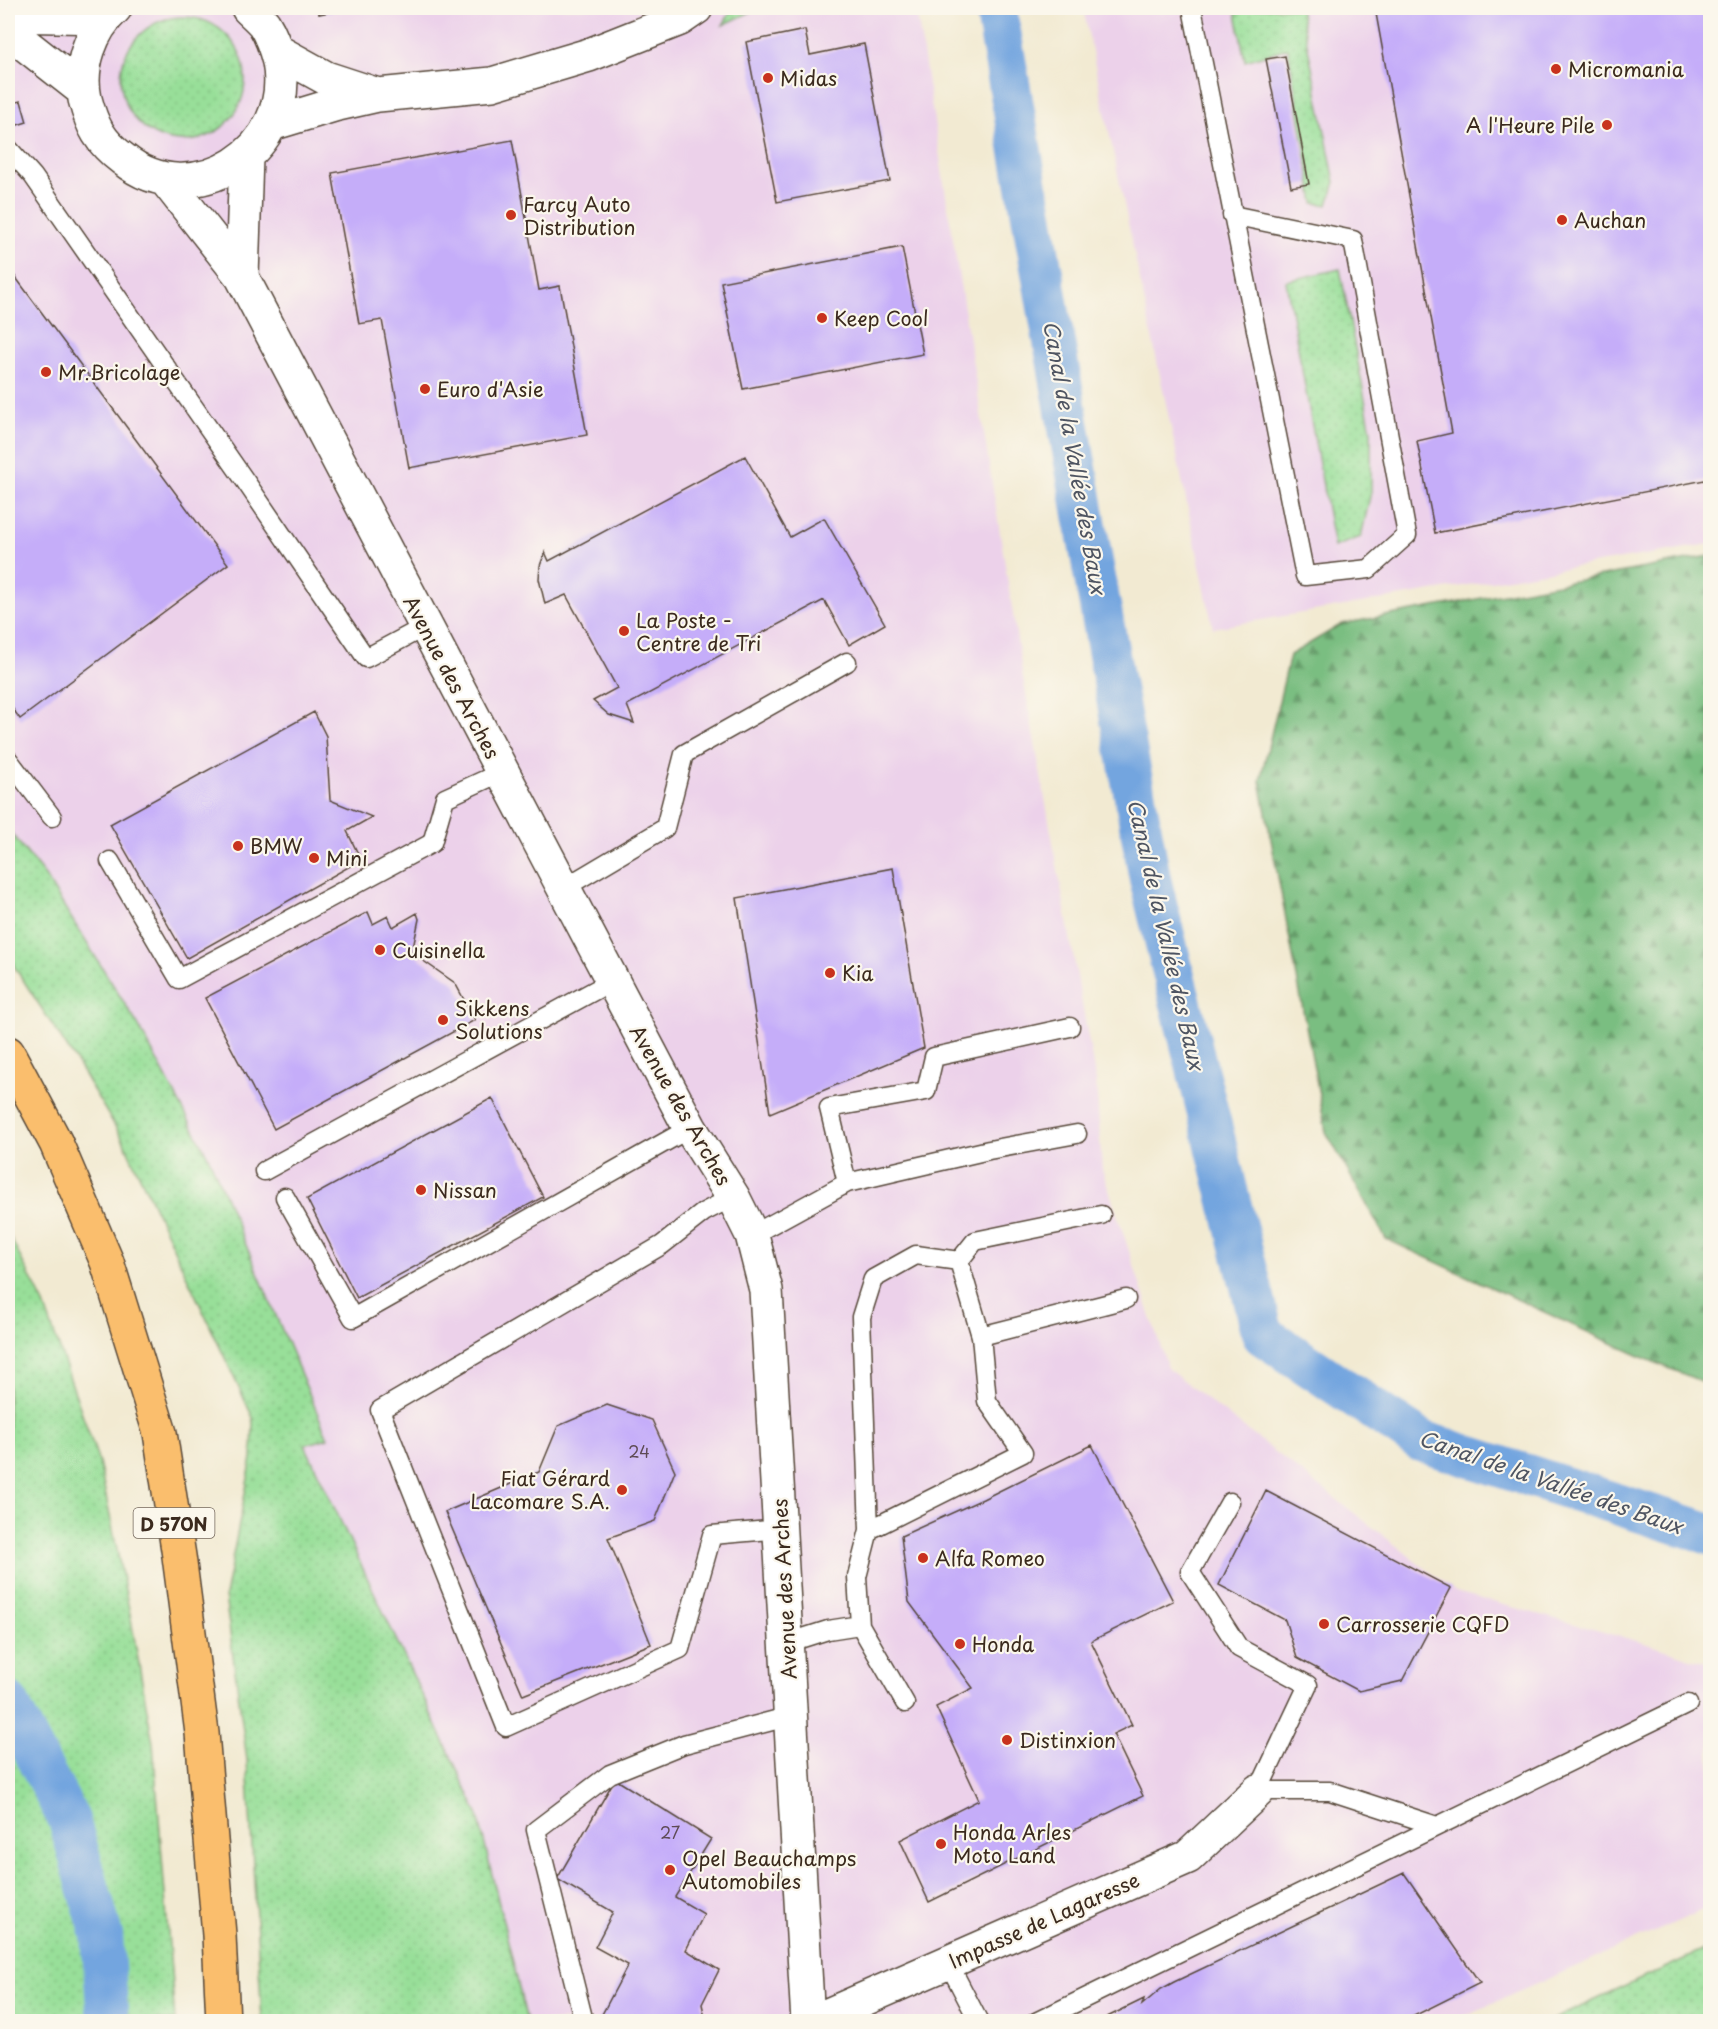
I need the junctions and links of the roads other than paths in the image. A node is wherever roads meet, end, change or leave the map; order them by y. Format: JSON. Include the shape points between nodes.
{"nodes":[{"id":1,"x":248,"y":8,"type":"edge"},
{"id":2,"x":696,"y":8,"type":"edge"},
{"id":3,"x":1192,"y":8,"type":"edge"},
{"id":4,"x":110,"y":12,"type":"edge"},
{"id":5,"x":8,"y":15,"type":"edge"},
{"id":6,"x":8,"y":31,"type":"edge"},
{"id":7,"x":277,"y":51,"type":"junction"},
{"id":8,"x":83,"y":90,"type":"junction"},
{"id":9,"x":378,"y":95,"type":"junction"},
{"id":10,"x":271,"y":124,"type":"junction"},
{"id":11,"x":8,"y":148,"type":"edge"},
{"id":12,"x":246,"y":157,"type":"junction"},
{"id":13,"x":165,"y":179,"type":"junction"},
{"id":14,"x":1232,"y":215,"type":"junction"},
{"id":15,"x":242,"y":277,"type":"junction"},
{"id":16,"x":426,"y":626,"type":"junction"},
{"id":17,"x":847,"y":662,"type":"dead end"},
{"id":18,"x":8,"y":759,"type":"edge"},
{"id":19,"x":502,"y":772,"type":"junction"},
{"id":20,"x":52,"y":817,"type":"dead end"},
{"id":21,"x":110,"y":861,"type":"dead end"},
{"id":22,"x":564,"y":888,"type":"junction"},
{"id":23,"x":612,"y":981,"type":"junction"},
{"id":24,"x":1070,"y":1027,"type":"dead end"},
{"id":25,"x":8,"y":1053,"type":"edge"},
{"id":26,"x":690,"y":1128,"type":"junction"},
{"id":27,"x":1077,"y":1134,"type":"dead end"},
{"id":28,"x":264,"y":1171,"type":"dead end"},
{"id":29,"x":847,"y":1183,"type":"junction"},
{"id":30,"x":285,"y":1197,"type":"dead end"},
{"id":31,"x":733,"y":1197,"type":"junction"},
{"id":32,"x":1101,"y":1215,"type":"dead end"},
{"id":33,"x":752,"y":1235,"type":"junction"},
{"id":34,"x":959,"y":1262,"type":"junction"},
{"id":35,"x":1126,"y":1299,"type":"dead end"},
{"id":36,"x":981,"y":1336,"type":"junction"},
{"id":37,"x":1230,"y":1502,"type":"dead end"},
{"id":38,"x":781,"y":1528,"type":"junction"},
{"id":39,"x":869,"y":1530,"type":"junction"},
{"id":40,"x":860,"y":1625,"type":"junction"},
{"id":41,"x":787,"y":1644,"type":"junction"},
{"id":42,"x":905,"y":1703,"type":"dead end"},
{"id":43,"x":1688,"y":1704,"type":"dead end"},
{"id":44,"x":791,"y":1716,"type":"junction"},
{"id":45,"x":1258,"y":1791,"type":"junction"},
{"id":46,"x":1437,"y":1826,"type":"junction"},
{"id":47,"x":948,"y":1962,"type":"junction"},
{"id":48,"x":223,"y":2022,"type":"edge"},
{"id":49,"x":584,"y":2022,"type":"edge"},
{"id":50,"x":810,"y":2022,"type":"edge"},
{"id":51,"x":979,"y":2022,"type":"edge"},
{"id":52,"x":1036,"y":2022,"type":"edge"}],
"edges":[{"from":1,"to":7,"type":"street","via":[[264,26]]},
{"from":2,"to":9,"type":"street","via":[[680,19],[589,55],[492,84]]},
{"from":3,"to":14,"type":"lane"},
{"from":4,"to":5,"type":"street"},
{"from":4,"to":8,"type":"street","via":[[92,39],[84,64]]},
{"from":6,"to":8,"type":"street"},
{"from":7,"to":9,"type":"street","via":[[327,78]]},
{"from":7,"to":10,"type":"street","via":[[281,76]]},
{"from":8,"to":13,"type":"street","via":[[91,121],[109,148],[134,168]]},
{"from":9,"to":10,"type":"street"},
{"from":10,"to":12,"type":"street"},
{"from":11,"to":16,"type":"lane","via":[[33,176],[366,658]]},
{"from":12,"to":13,"type":"street","via":[[212,175],[193,180]]},
{"from":12,"to":15,"type":"street","name":"Avenue des Arches"},
{"from":13,"to":15,"type":"street","name":"Avenue des Arches"},
{"from":14,"to":14,"type":"lane","via":[[1305,576],[1369,569],[1407,535],[1353,240]]},
{"from":15,"to":16,"type":"street","name":"Avenue des Arches"},
{"from":16,"to":19,"type":"street","name":"Avenue des Arches"},
{"from":17,"to":22,"type":"lane","via":[[684,754],[665,828]]},
{"from":18,"to":20,"type":"lane"},
{"from":19,"to":21,"type":"lane","via":[[445,798],[432,843],[179,979]]},
{"from":19,"to":22,"type":"street","name":"Avenue des Arches"},
{"from":22,"to":23,"type":"street","name":"Avenue des Arches"},
{"from":23,"to":26,"type":"street","name":"Avenue des Arches"},
{"from":23,"to":28,"type":"lane"},
{"from":24,"to":29,"type":"lane","via":[[934,1057],[926,1091],[829,1108]]},
{"from":25,"to":48,"type":"main road","number":"D 570N","via":[[56,1143],[107,1262],[160,1433],[202,1733]]},
{"from":26,"to":30,"type":"lane","via":[[353,1318]]},
{"from":26,"to":31,"type":"street","name":"Avenue des Arches"},
{"from":27,"to":29,"type":"lane"},
{"from":29,"to":33,"type":"lane"},
{"from":31,"to":33,"type":"street","name":"Avenue des Arches"},
{"from":31,"to":38,"type":"lane","via":[[704,1212],[662,1245],[380,1410],[506,1727],[680,1649],[712,1535]]},
{"from":32,"to":34,"type":"lane","via":[[975,1241]]},
{"from":33,"to":38,"type":"street","name":"Avenue des Arches","via":[[766,1290]]},
{"from":34,"to":36,"type":"lane"},
{"from":34,"to":39,"type":"lane","via":[[916,1255],[873,1279],[861,1317]]},
{"from":35,"to":36,"type":"lane"},
{"from":36,"to":39,"type":"lane","via":[[987,1401],[1023,1453]]},
{"from":37,"to":45,"type":"lane","via":[[1190,1572],[1239,1648],[1308,1685]]},
{"from":38,"to":41,"type":"street","name":"Avenue des Arches"},
{"from":39,"to":40,"type":"lane","via":[[857,1577]]},
{"from":40,"to":41,"type":"lane","via":[[828,1630]]},
{"from":40,"to":42,"type":"lane"},
{"from":41,"to":44,"type":"street","name":"Avenue des Arches"},
{"from":43,"to":46,"type":"lane"},
{"from":44,"to":49,"type":"lane","via":[[684,1744],[610,1774],[536,1830]]},
{"from":44,"to":50,"type":"street","name":"Avenue des Arches"},
{"from":45,"to":46,"type":"lane","via":[[1330,1791]]},
{"from":45,"to":47,"type":"street","name":"Impasse de Lagaresse","via":[[1188,1857]]},
{"from":46,"to":52,"type":"lane"},
{"from":47,"to":50,"type":"street","name":"Impasse de Lagaresse"},
{"from":47,"to":51,"type":"lane"}]}
